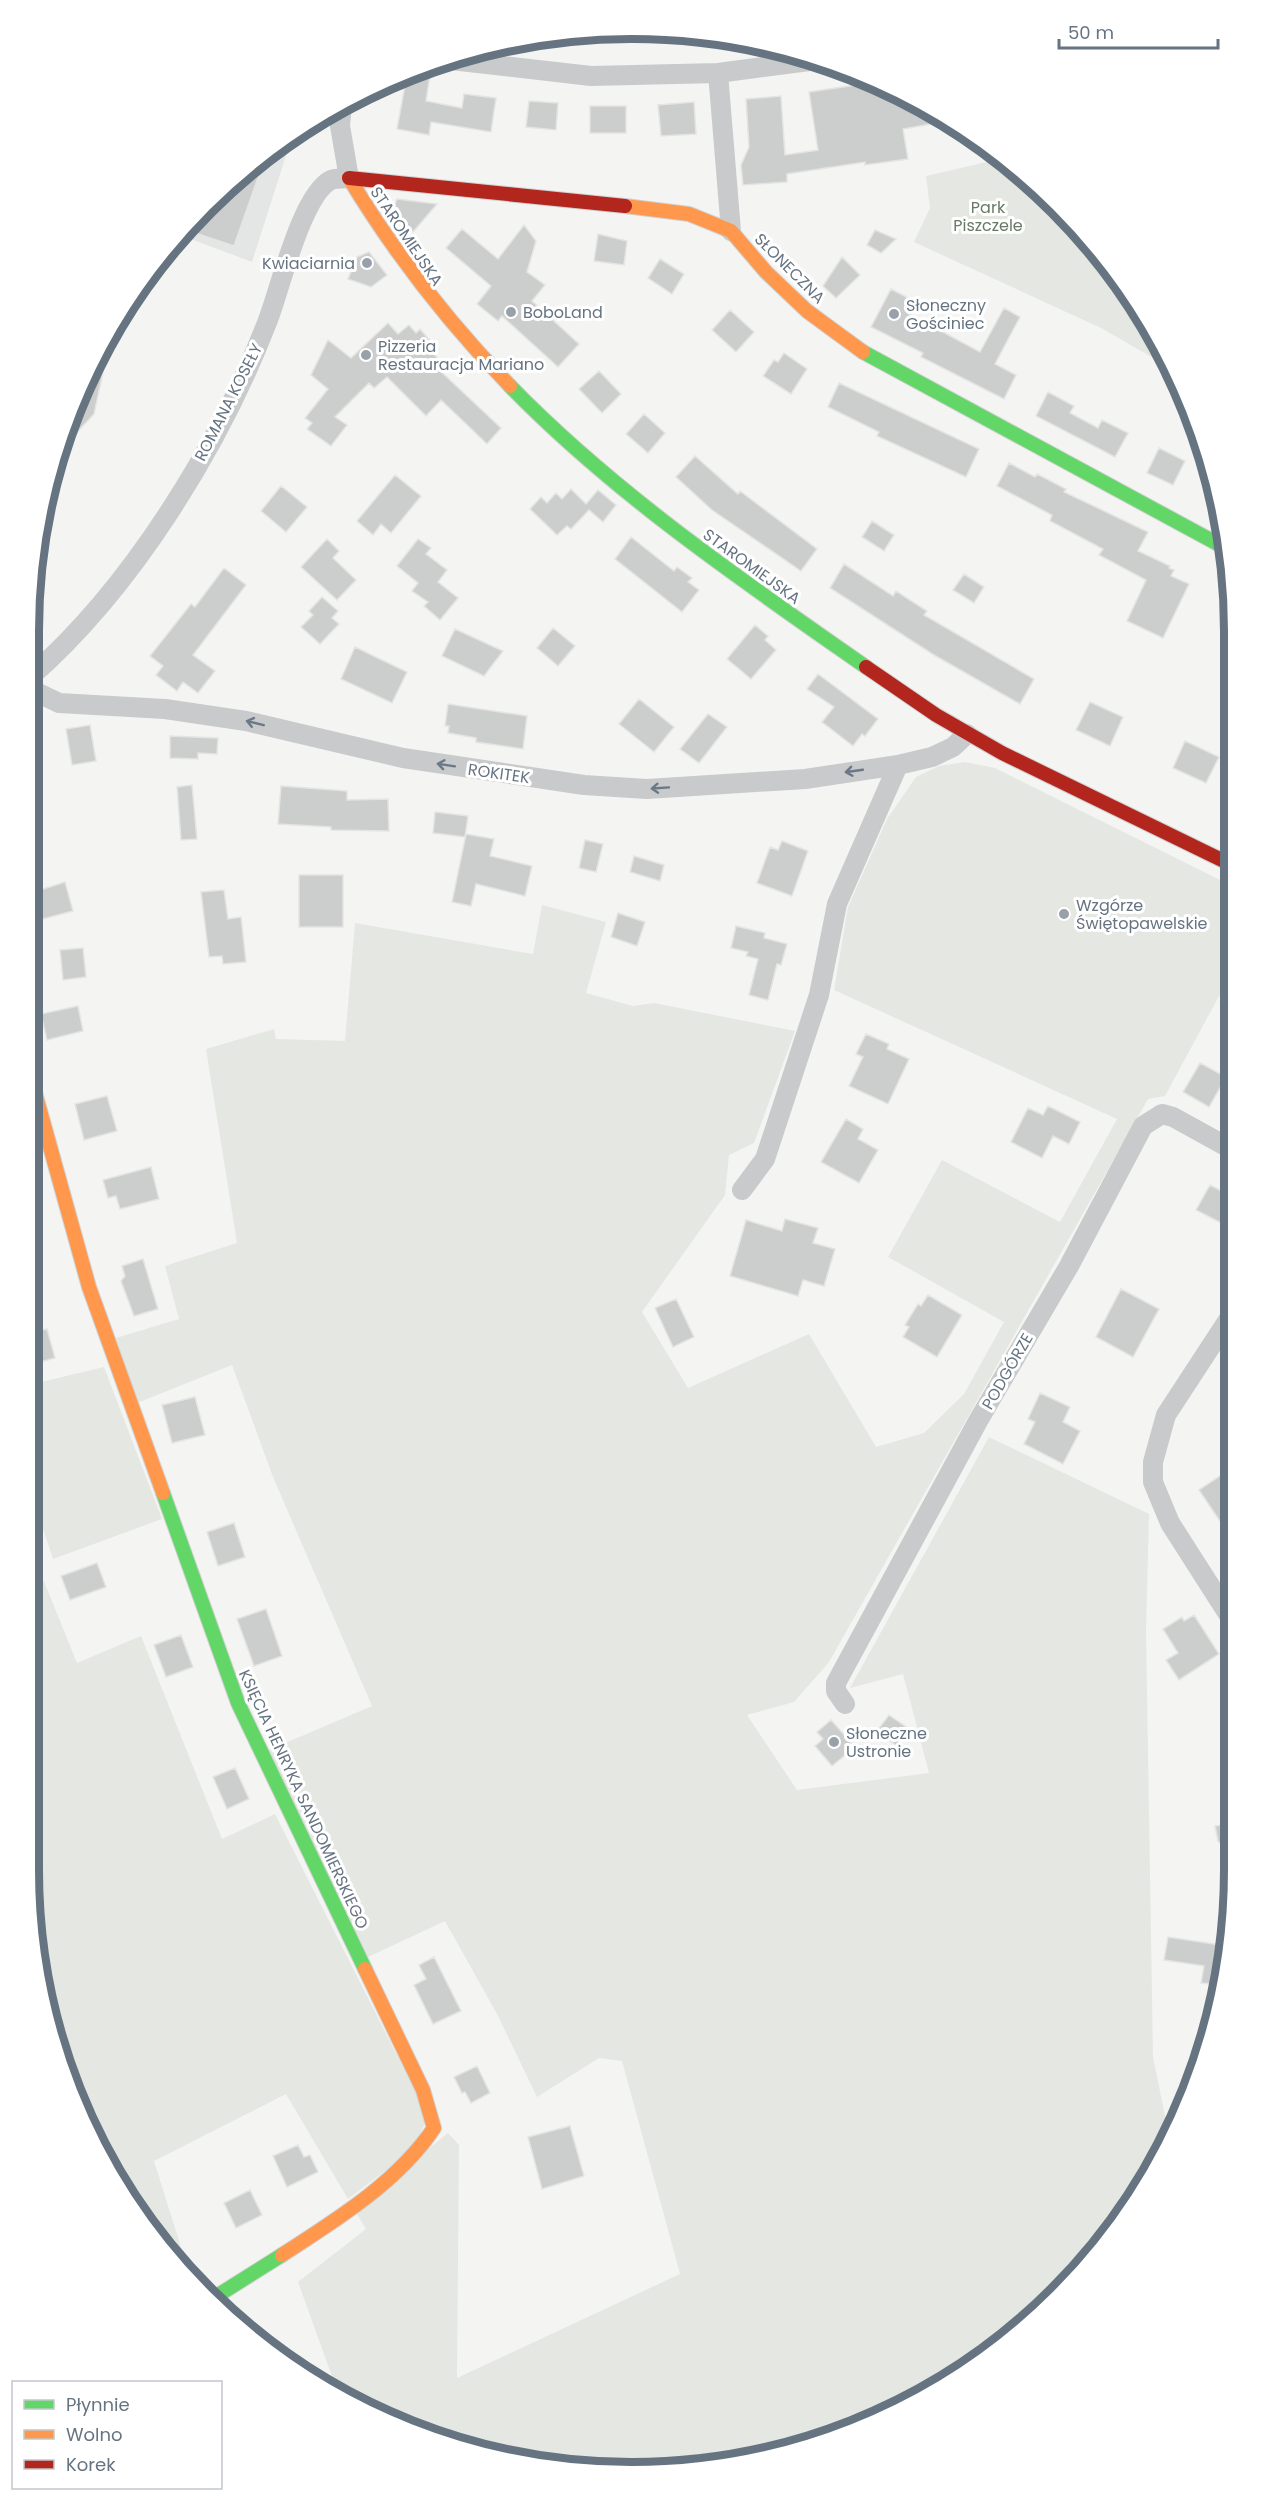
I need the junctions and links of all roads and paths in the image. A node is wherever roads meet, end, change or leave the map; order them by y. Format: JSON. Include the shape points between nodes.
{"nodes":[{"id":1,"x":468,"y":62,"type":"edge"},
{"id":2,"x":797,"y":63,"type":"edge"},
{"id":3,"x":718,"y":73,"type":"junction"},
{"id":4,"x":341,"y":115,"type":"edge"},
{"id":5,"x":349,"y":178,"type":"junction"},
{"id":6,"x":731,"y":231,"type":"junction"},
{"id":7,"x":1217,"y":544,"type":"edge"},
{"id":8,"x":39,"y":668,"type":"edge"},
{"id":9,"x":39,"y":693,"type":"edge"},
{"id":10,"x":967,"y":734,"type":"junction"},
{"id":11,"x":898,"y":765,"type":"junction"},
{"id":12,"x":1224,"y":861,"type":"edge"},
{"id":13,"x":39,"y":1107,"type":"edge"},
{"id":14,"x":1224,"y":1145,"type":"edge"},
{"id":15,"x":742,"y":1190,"type":"dead end"},
{"id":16,"x":1224,"y":1326,"type":"edge"},
{"id":17,"x":1224,"y":1607,"type":"edge"},
{"id":18,"x":845,"y":1704,"type":"dead end"},
{"id":19,"x":220,"y":2295,"type":"edge"}],
"edges":[{"from":1,"to":3,"type":"street","via":[[591,76]]},
{"from":2,"to":3,"type":"street"},
{"from":3,"to":6,"type":"street"},
{"from":4,"to":5,"type":"street"},
{"from":5,"to":6,"type":"street","name":"SŁONECZNA","via":[[673,211]]},
{"from":5,"to":8,"type":"street","name":"ROMANA KOSEŁY","via":[[331,180],[314,195],[267,322],[230,406],[190,477],[144,548],[90,615]]},
{"from":5,"to":10,"type":"street","name":"STAROMIEJSKA","via":[[380,233],[434,306],[541,418],[727,572]]},
{"from":6,"to":7,"type":"street","name":"SŁONECZNA","via":[[807,311],[860,350]]},
{"from":11,"to":9,"type":"street","name":"ROKITEK","one_way":true,"via":[[805,779],[647,789],[584,785],[403,758],[246,720],[165,709],[59,703]]},
{"from":10,"to":11,"type":"street","name":"ROKITEK","via":[[932,758]]},
{"from":10,"to":12,"type":"street","name":"STAROMIEJSKA","via":[[1046,777]]},
{"from":11,"to":15,"type":"street","via":[[837,904],[819,995],[765,1159]]},
{"from":13,"to":19,"type":"street","name":"KSIĘCIA HENRYKA SANDOMIERSKIEGO","via":[[89,1287],[238,1703],[423,2090],[434,2128],[418,2151],[385,2180],[264,2269]]},
{"from":14,"to":18,"type":"street","name":"PODGÓRZE","via":[[1162,1114],[1143,1126],[836,1683],[836,1691]]},
{"from":16,"to":17,"type":"street","via":[[1166,1415],[1153,1462],[1154,1482],[1170,1523]]}]}
